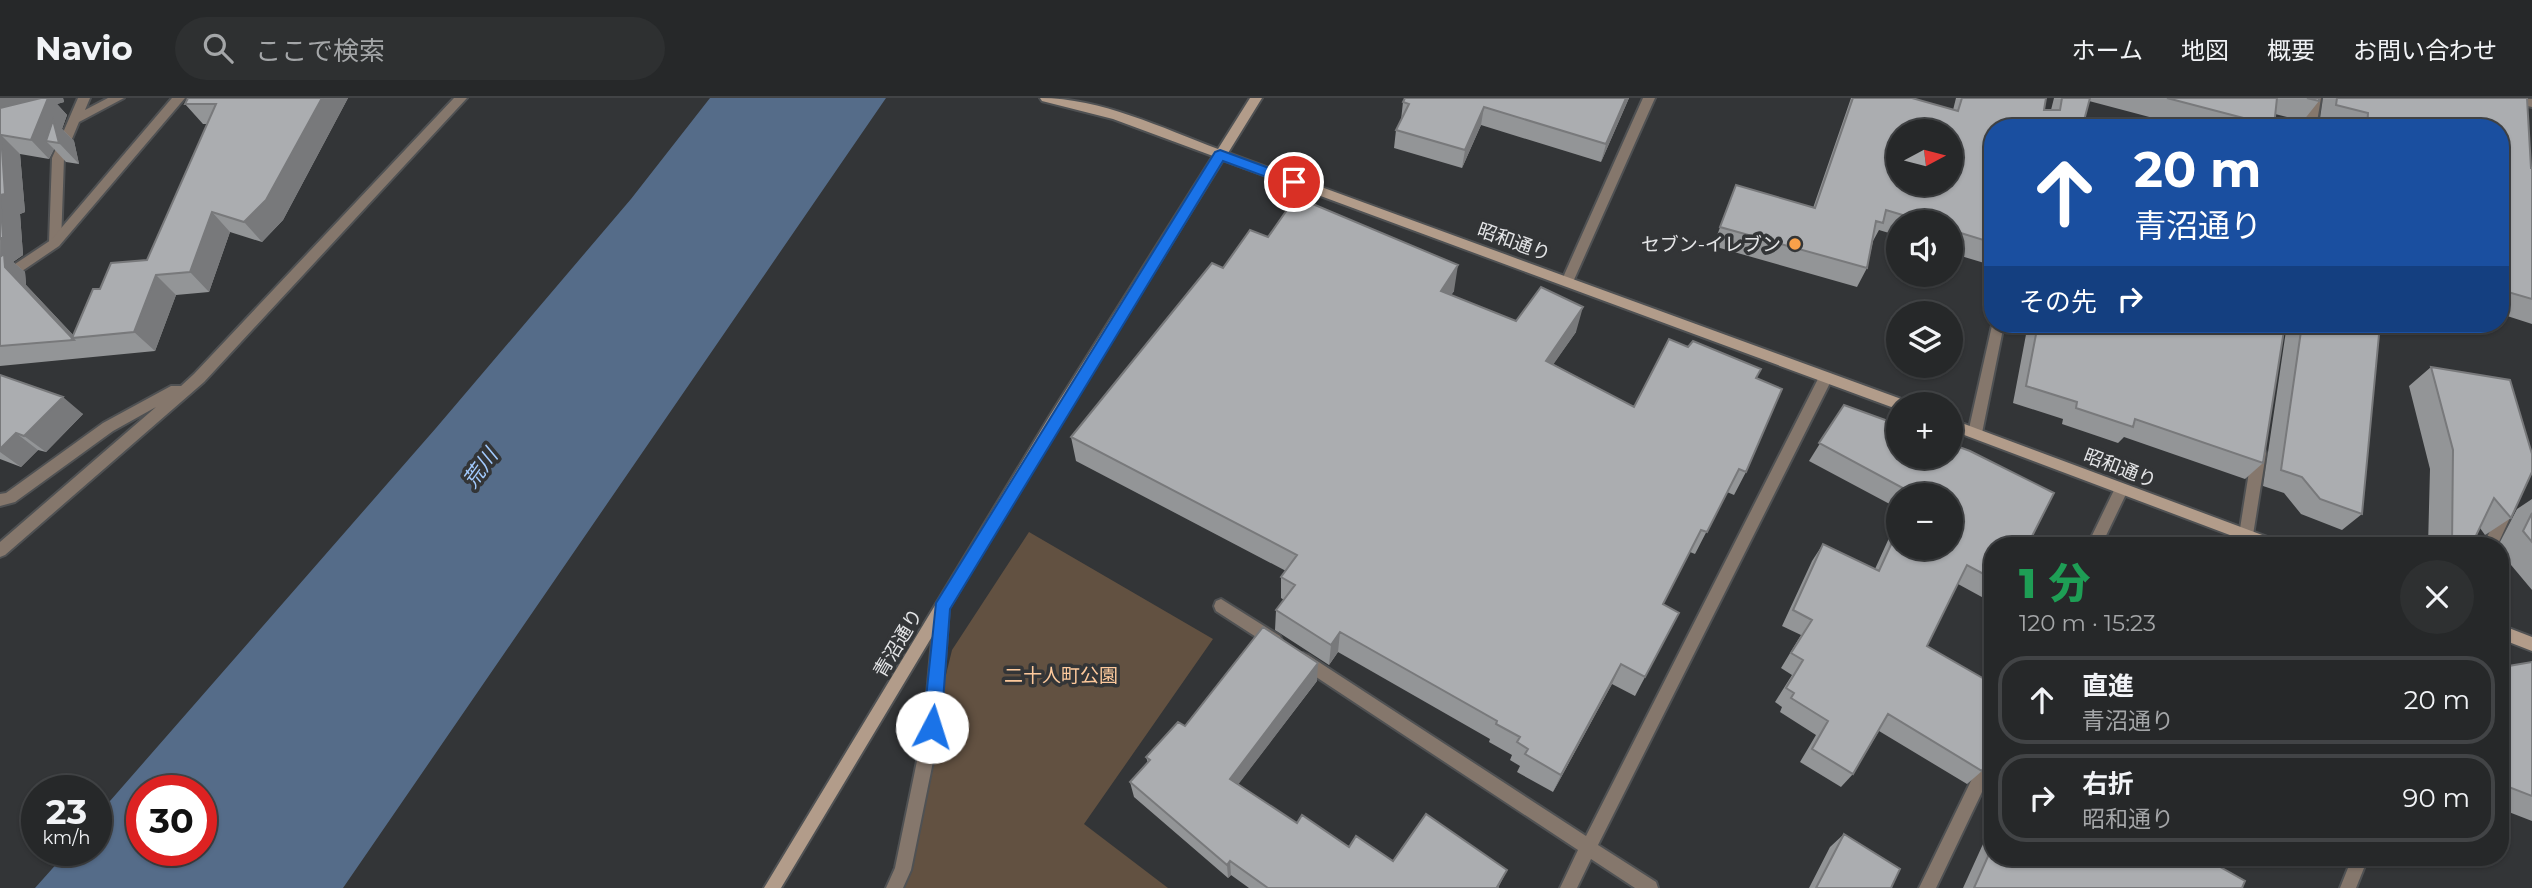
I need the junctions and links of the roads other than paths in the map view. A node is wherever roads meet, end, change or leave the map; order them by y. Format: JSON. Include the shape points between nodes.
{"nodes":[{"id":1,"x":118,"y":98,"type":"edge"},
{"id":2,"x":179,"y":98,"type":"edge"},
{"id":3,"x":461,"y":98,"type":"edge"},
{"id":4,"x":1046,"y":98,"type":"edge"},
{"id":5,"x":1256,"y":98,"type":"edge"},
{"id":6,"x":1649,"y":98,"type":"edge"},
{"id":7,"x":2315,"y":98,"type":"edge"},
{"id":8,"x":2509,"y":98,"type":"edge"},
{"id":9,"x":83,"y":102,"type":"edge"},
{"id":10,"x":2532,"y":103,"type":"edge"},
{"id":11,"x":71,"y":114,"type":"junction"},
{"id":12,"x":2312,"y":119,"type":"edge"},
{"id":13,"x":1220,"y":155,"type":"junction"},
{"id":14,"x":55,"y":243,"type":"junction"},
{"id":15,"x":0,"y":281,"type":"edge"},
{"id":16,"x":1567,"y":282,"type":"junction"},
{"id":17,"x":1996,"y":333,"type":"edge"},
{"id":18,"x":1826,"y":377,"type":"junction"},
{"id":19,"x":199,"y":378,"type":"junction"},
{"id":20,"x":1886,"y":399,"type":"edge"},
{"id":21,"x":1963,"y":428,"type":"edge"},
{"id":22,"x":1975,"y":433,"type":"junction"},
{"id":23,"x":2261,"y":442,"type":"edge"},
{"id":24,"x":2121,"y":490,"type":"junction"},
{"id":25,"x":2516,"y":490,"type":"edge"},
{"id":26,"x":0,"y":500,"type":"edge"},
{"id":27,"x":2246,"y":535,"type":"junction"},
{"id":28,"x":2098,"y":537,"type":"edge"},
{"id":29,"x":2251,"y":537,"type":"edge"},
{"id":30,"x":2494,"y":537,"type":"edge"},
{"id":31,"x":0,"y":551,"type":"edge"},
{"id":32,"x":1221,"y":606,"type":"dead end"},
{"id":33,"x":942,"y":608,"type":"junction"},
{"id":34,"x":2509,"y":635,"type":"edge"},
{"id":35,"x":2532,"y":643,"type":"edge"},
{"id":36,"x":1984,"y":771,"type":"edge"},
{"id":37,"x":1589,"y":848,"type":"junction"},
{"id":38,"x":2357,"y":866,"type":"edge"},
{"id":39,"x":772,"y":888,"type":"edge"},
{"id":40,"x":894,"y":888,"type":"edge"},
{"id":41,"x":1568,"y":888,"type":"edge"},
{"id":42,"x":1650,"y":888,"type":"edge"},
{"id":43,"x":1927,"y":888,"type":"edge"},
{"id":44,"x":2348,"y":888,"type":"edge"}],
"edges":[{"from":1,"to":11,"type":"street"},
{"from":2,"to":14,"type":"street"},
{"from":3,"to":19,"type":"street"},
{"from":4,"to":13,"type":"street","name":"昭和通り","via":[[1116,116]]},
{"from":5,"to":13,"type":"street","name":"青沼通り"},
{"from":6,"to":16,"type":"street"},
{"from":7,"to":12,"type":"street"},
{"from":8,"to":10,"type":"street"},
{"from":9,"to":11,"type":"street"},
{"from":11,"to":14,"type":"street","via":[[58,158]]},
{"from":13,"to":16,"type":"street","name":"昭和通り"},
{"from":13,"to":33,"type":"street","name":"青沼通り"},
{"from":14,"to":15,"type":"street"},
{"from":16,"to":18,"type":"street","name":"昭和通り"},
{"from":17,"to":22,"type":"street"},
{"from":18,"to":20,"type":"street","name":"昭和通り"},
{"from":18,"to":37,"type":"street"},
{"from":19,"to":26,"type":"street","via":[[108,428],[10,498]]},
{"from":19,"to":31,"type":"street"},
{"from":21,"to":22,"type":"street","name":"昭和通り"},
{"from":22,"to":24,"type":"street","name":"昭和通り"},
{"from":23,"to":27,"type":"street"},
{"from":24,"to":27,"type":"street","name":"昭和通り"},
{"from":24,"to":28,"type":"street"},
{"from":25,"to":30,"type":"street"},
{"from":27,"to":29,"type":"street","name":"昭和通り"},
{"from":32,"to":37,"type":"street"},
{"from":33,"to":39,"type":"street","name":"青沼通り"},
{"from":33,"to":40,"type":"street","via":[[932,727],[903,870]]},
{"from":34,"to":35,"type":"street"},
{"from":36,"to":43,"type":"street"},
{"from":37,"to":41,"type":"street"},
{"from":37,"to":42,"type":"street"},
{"from":38,"to":44,"type":"street"}]}
